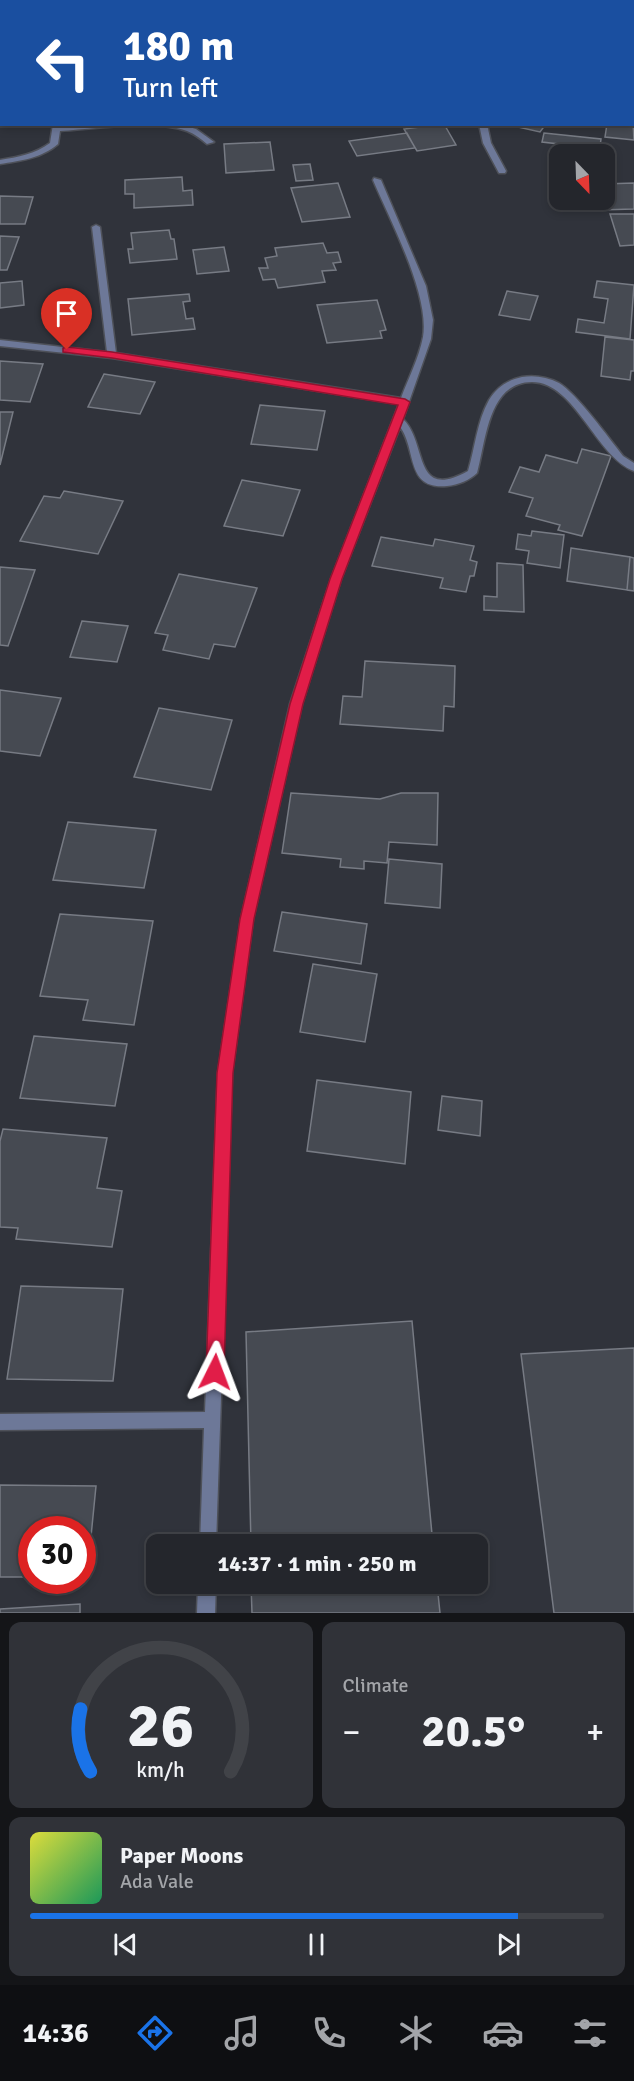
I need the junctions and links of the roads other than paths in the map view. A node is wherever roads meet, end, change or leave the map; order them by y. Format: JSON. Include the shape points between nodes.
{"nodes":[{"id":1,"x":102,"y":126,"type":"edge"},
{"id":2,"x":164,"y":126,"type":"edge"},
{"id":3,"x":483,"y":126,"type":"edge"},
{"id":4,"x":57,"y":127,"type":"edge"},
{"id":5,"x":210,"y":142,"type":"dead end"},
{"id":6,"x":0,"y":162,"type":"edge"},
{"id":7,"x":502,"y":171,"type":"dead end"},
{"id":8,"x":377,"y":180,"type":"dead end"},
{"id":9,"x":96,"y":227,"type":"dead end"},
{"id":10,"x":0,"y":343,"type":"edge"},
{"id":11,"x":112,"y":355,"type":"junction"},
{"id":12,"x":405,"y":402,"type":"junction"},
{"id":13,"x":398,"y":420,"type":"junction"},
{"id":14,"x":634,"y":468,"type":"edge"},
{"id":15,"x":212,"y":1420,"type":"junction"},
{"id":16,"x":0,"y":1422,"type":"edge"},
{"id":17,"x":208,"y":1534,"type":"edge"},
{"id":18,"x":207,"y":1594,"type":"edge"},
{"id":19,"x":206,"y":1613,"type":"edge"}],
"edges":[{"from":1,"to":4,"type":"street"},
{"from":2,"to":5,"type":"street","via":[[182,127]]},
{"from":3,"to":7,"type":"street","via":[[487,143]]},
{"from":4,"to":6,"type":"street","via":[[54,144],[45,151]]},
{"from":8,"to":12,"type":"street","via":[[422,286],[429,320],[427,339]]},
{"from":9,"to":11,"type":"street"},
{"from":10,"to":11,"type":"street"},
{"from":11,"to":12,"type":"street"},
{"from":12,"to":13,"type":"street"},
{"from":13,"to":14,"type":"street","via":[[411,433],[419,472],[428,480],[460,480],[472,473],[488,412],[498,392],[509,383],[540,379],[564,391],[620,458]]},
{"from":13,"to":15,"type":"street","via":[[336,579],[296,704],[247,919],[225,1073]]},
{"from":15,"to":16,"type":"street"},
{"from":15,"to":17,"type":"street"},
{"from":18,"to":19,"type":"street"}]}
